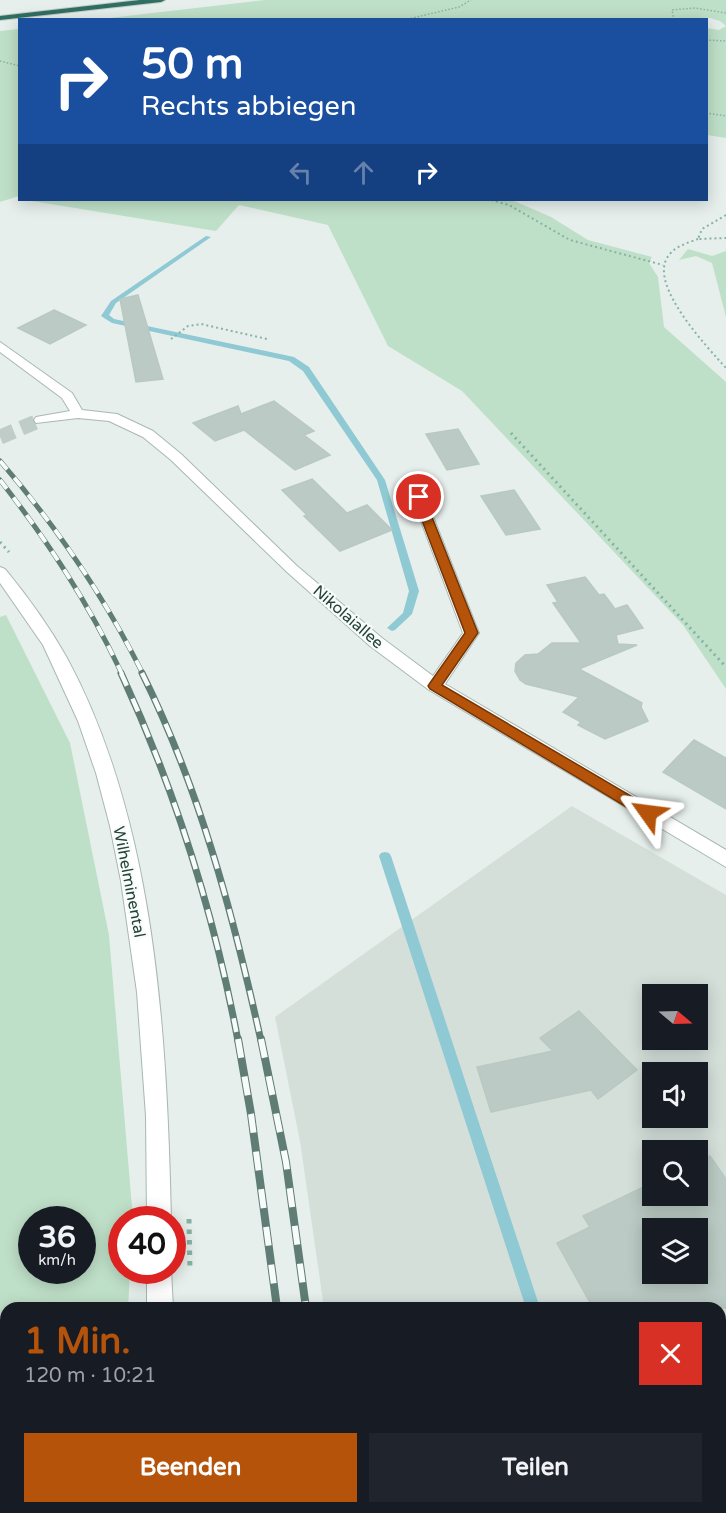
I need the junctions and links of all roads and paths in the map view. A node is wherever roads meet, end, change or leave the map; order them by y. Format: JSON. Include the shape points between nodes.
{"nodes":[{"id":1,"x":98,"y":0,"type":"edge"},
{"id":2,"x":161,"y":0,"type":"edge"},
{"id":3,"x":471,"y":0,"type":"edge"},
{"id":4,"x":0,"y":11,"type":"edge"},
{"id":5,"x":726,"y":13,"type":"edge"},
{"id":6,"x":0,"y":18,"type":"edge"},
{"id":7,"x":412,"y":18,"type":"edge"},
{"id":8,"x":673,"y":18,"type":"edge"},
{"id":9,"x":708,"y":40,"type":"edge"},
{"id":10,"x":726,"y":41,"type":"edge"},
{"id":11,"x":0,"y":61,"type":"edge"},
{"id":12,"x":18,"y":66,"type":"edge"},
{"id":13,"x":708,"y":113,"type":"edge"},
{"id":14,"x":726,"y":116,"type":"edge"},
{"id":15,"x":495,"y":201,"type":"edge"},
{"id":16,"x":726,"y":214,"type":"edge"},
{"id":17,"x":726,"y":238,"type":"edge"},
{"id":18,"x":698,"y":239,"type":"junction"},
{"id":19,"x":663,"y":265,"type":"junction"},
{"id":20,"x":171,"y":339,"type":"dead end"},
{"id":21,"x":267,"y":339,"type":"dead end"},
{"id":22,"x":0,"y":346,"type":"edge"},
{"id":23,"x":726,"y":368,"type":"edge"},
{"id":24,"x":78,"y":414,"type":"junction"},
{"id":25,"x":41,"y":420,"type":"tunnel mouth"},
{"id":26,"x":511,"y":433,"type":"dead end"},
{"id":27,"x":419,"y":497,"type":"dead end"},
{"id":28,"x":0,"y":573,"type":"edge"},
{"id":29,"x":726,"y":667,"type":"edge"},
{"id":30,"x":435,"y":686,"type":"junction"},
{"id":31,"x":726,"y":859,"type":"edge"},
{"id":32,"x":159,"y":1206,"type":"edge"},
{"id":33,"x":159,"y":1284,"type":"edge"},
{"id":34,"x":160,"y":1302,"type":"edge"}],
"edges":[{"from":1,"to":4,"type":"highway"},
{"from":2,"to":6,"type":"highway"},
{"from":3,"to":7,"type":"path","via":[[459,7]]},
{"from":5,"to":8,"type":"path","via":[[682,7],[672,10]]},
{"from":9,"to":10,"type":"path"},
{"from":11,"to":12,"type":"path"},
{"from":13,"to":14,"type":"path"},
{"from":15,"to":19,"type":"path","via":[[509,205],[570,240]]},
{"from":16,"to":18,"type":"path","via":[[702,229]]},
{"from":17,"to":18,"type":"path"},
{"from":18,"to":19,"type":"path","via":[[676,248]]},
{"from":19,"to":23,"type":"path","via":[[671,297]]},
{"from":20,"to":21,"type":"path","via":[[188,326],[201,324]]},
{"from":22,"to":24,"type":"street","via":[[67,396]]},
{"from":24,"to":25,"type":"street"},
{"from":24,"to":30,"type":"street","name":"Nikolaiallee","via":[[112,417],[148,435],[292,569],[376,642]]},
{"from":26,"to":29,"type":"path"},
{"from":27,"to":30,"type":"street","via":[[471,633]]},
{"from":28,"to":32,"type":"street","name":"Wilhelminental","via":[[65,670],[117,814],[140,931],[157,1102]]},
{"from":30,"to":31,"type":"street","name":"Nikolaiallee"},
{"from":33,"to":34,"type":"street"}]}
